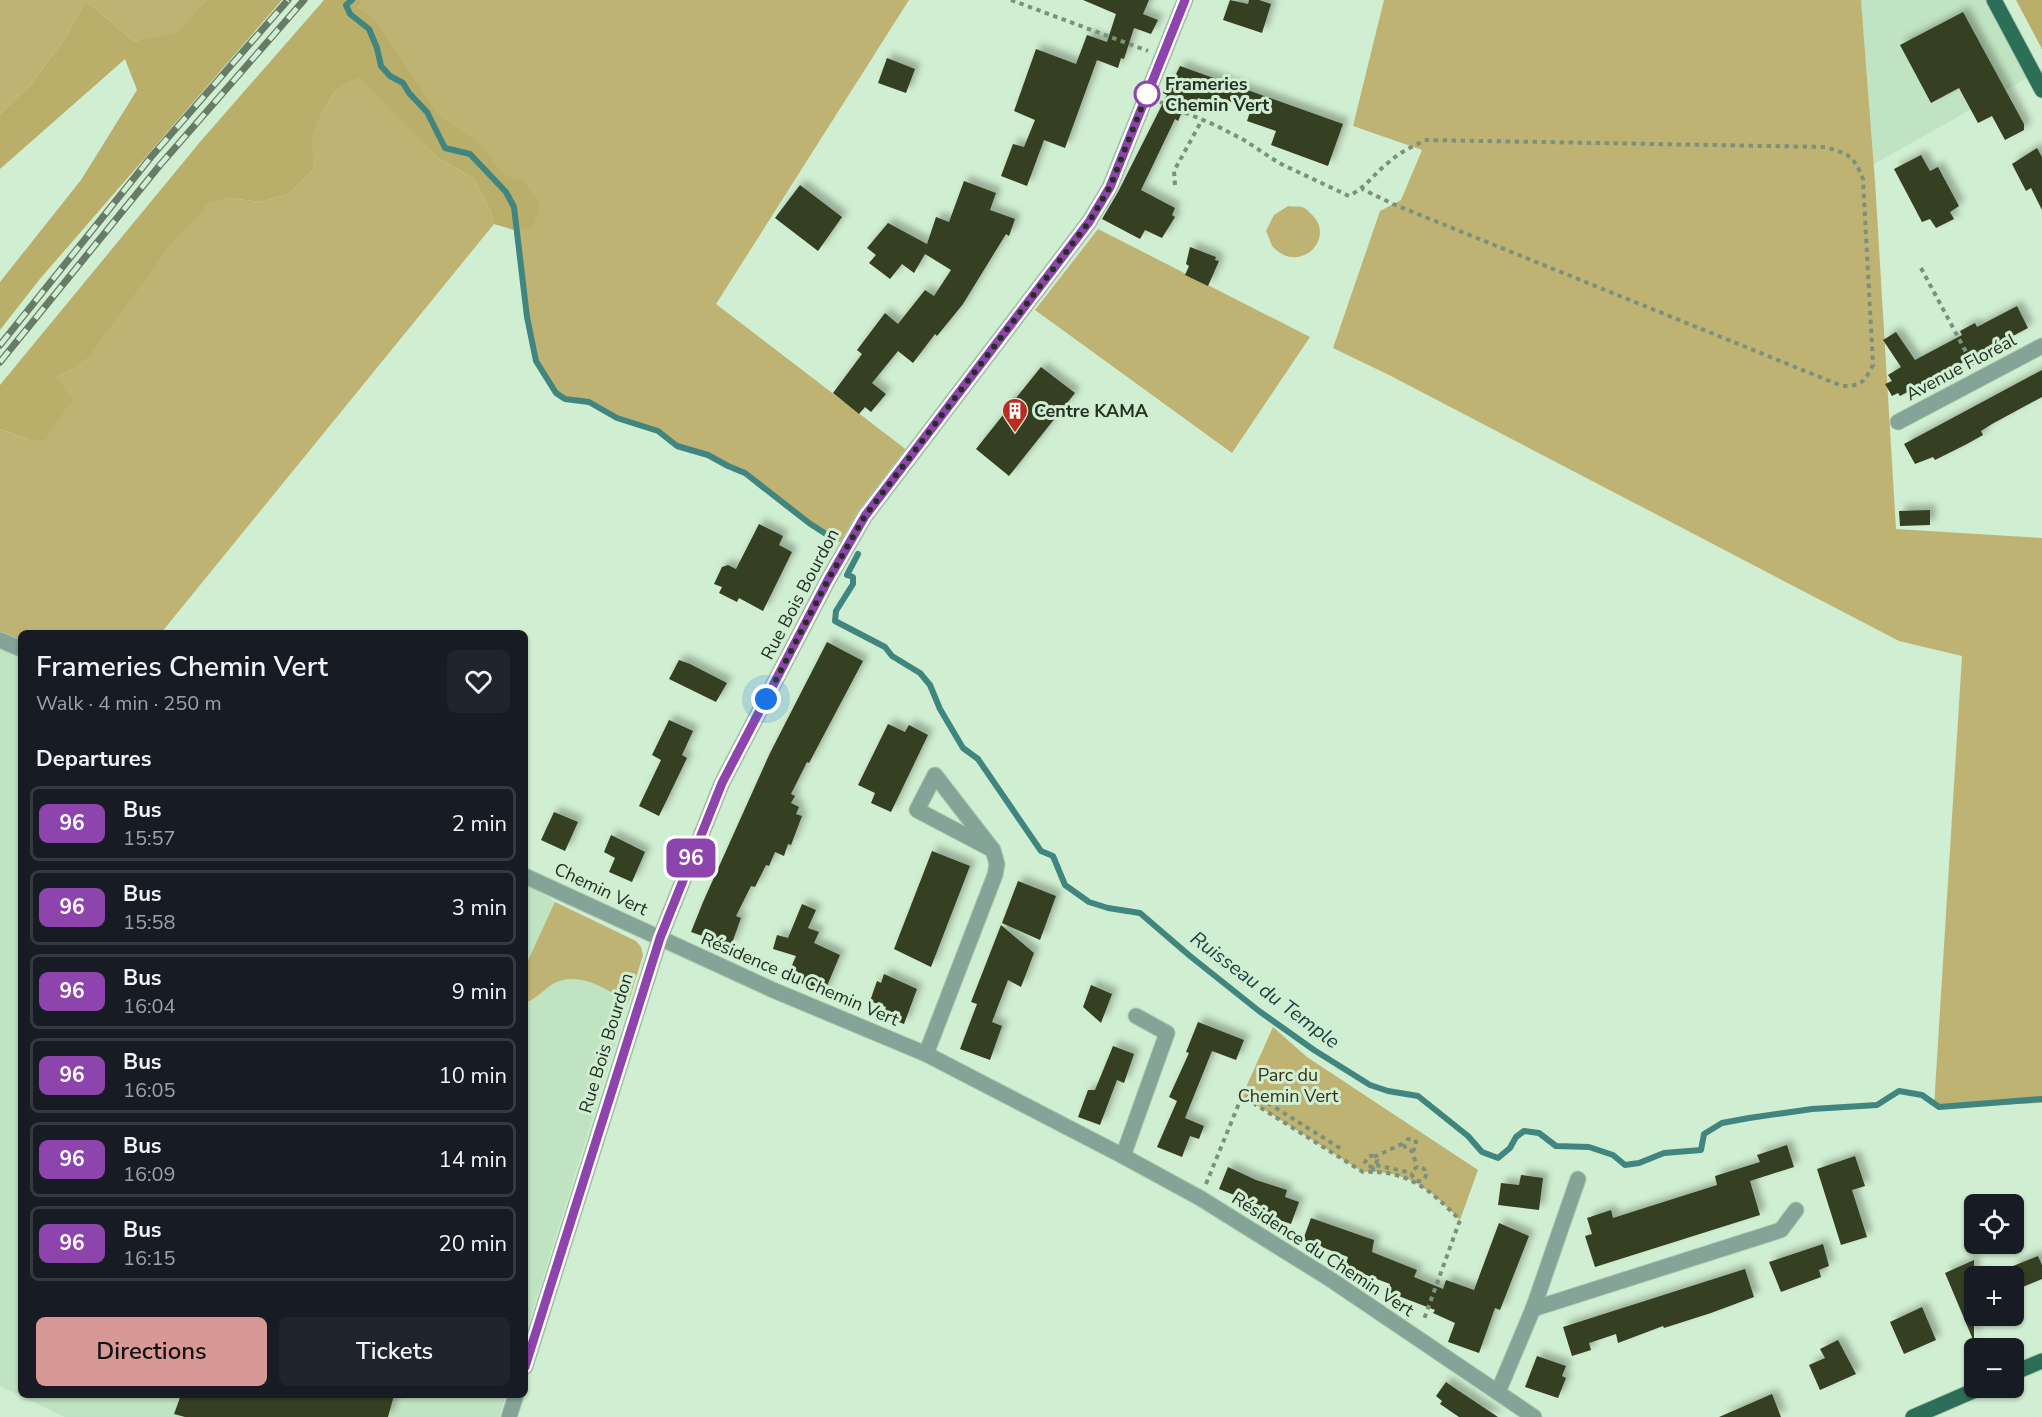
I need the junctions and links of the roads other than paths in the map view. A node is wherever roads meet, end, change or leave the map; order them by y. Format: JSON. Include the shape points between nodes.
{"nodes":[{"id":1,"x":1185,"y":0,"type":"edge"},
{"id":2,"x":1994,"y":0,"type":"edge"},
{"id":3,"x":2042,"y":90,"type":"edge"},
{"id":4,"x":2042,"y":346,"type":"edge"},
{"id":5,"x":1898,"y":422,"type":"dead end"},
{"id":6,"x":0,"y":640,"type":"edge"},
{"id":7,"x":18,"y":649,"type":"edge"},
{"id":8,"x":993,"y":850,"type":"junction"},
{"id":9,"x":528,"y":877,"type":"edge"},
{"id":10,"x":660,"y":938,"type":"junction"},
{"id":11,"x":1136,"y":1016,"type":"dead end"},
{"id":12,"x":926,"y":1054,"type":"junction"},
{"id":13,"x":1123,"y":1156,"type":"junction"},
{"id":14,"x":1578,"y":1179,"type":"dead end"},
{"id":15,"x":1796,"y":1210,"type":"dead end"},
{"id":16,"x":1533,"y":1310,"type":"junction"},
{"id":17,"x":528,"y":1357,"type":"edge"},
{"id":18,"x":2042,"y":1361,"type":"edge"},
{"id":19,"x":2024,"y":1368,"type":"edge"},
{"id":20,"x":1498,"y":1392,"type":"junction"},
{"id":21,"x":1964,"y":1395,"type":"edge"},
{"id":22,"x":515,"y":1398,"type":"edge"},
{"id":23,"x":509,"y":1417,"type":"edge"},
{"id":24,"x":1534,"y":1417,"type":"edge"},
{"id":25,"x":1913,"y":1417,"type":"edge"}],
"edges":[{"from":1,"to":10,"type":"street","name":"Rue Bois Bourdon","via":[[1110,187],[1089,222],[865,516],[828,580],[722,783]]},
{"from":2,"to":3,"type":"main road"},
{"from":4,"to":5,"type":"street","name":"Avenue Floréal"},
{"from":6,"to":7,"type":"street"},
{"from":8,"to":8,"type":"street","via":[[917,810],[935,775],[979,831]]},
{"from":8,"to":12,"type":"street","via":[[995,875]]},
{"from":9,"to":10,"type":"street","name":"Chemin Vert"},
{"from":10,"to":12,"type":"street","name":"Résidence du Chemin Vert"},
{"from":10,"to":17,"type":"street","name":"Rue Bois Bourdon"},
{"from":11,"to":13,"type":"street","via":[[1167,1033]]},
{"from":12,"to":13,"type":"street","name":"Résidence du Chemin Vert"},
{"from":13,"to":20,"type":"street","name":"Résidence du Chemin Vert","via":[[1200,1198],[1330,1279]]},
{"from":14,"to":16,"type":"street"},
{"from":15,"to":16,"type":"street","via":[[1781,1230]]},
{"from":16,"to":20,"type":"street"},
{"from":18,"to":19,"type":"main road"},
{"from":20,"to":24,"type":"street","name":"Résidence du Chemin Vert"},
{"from":21,"to":25,"type":"main road"},
{"from":22,"to":23,"type":"street"}]}
